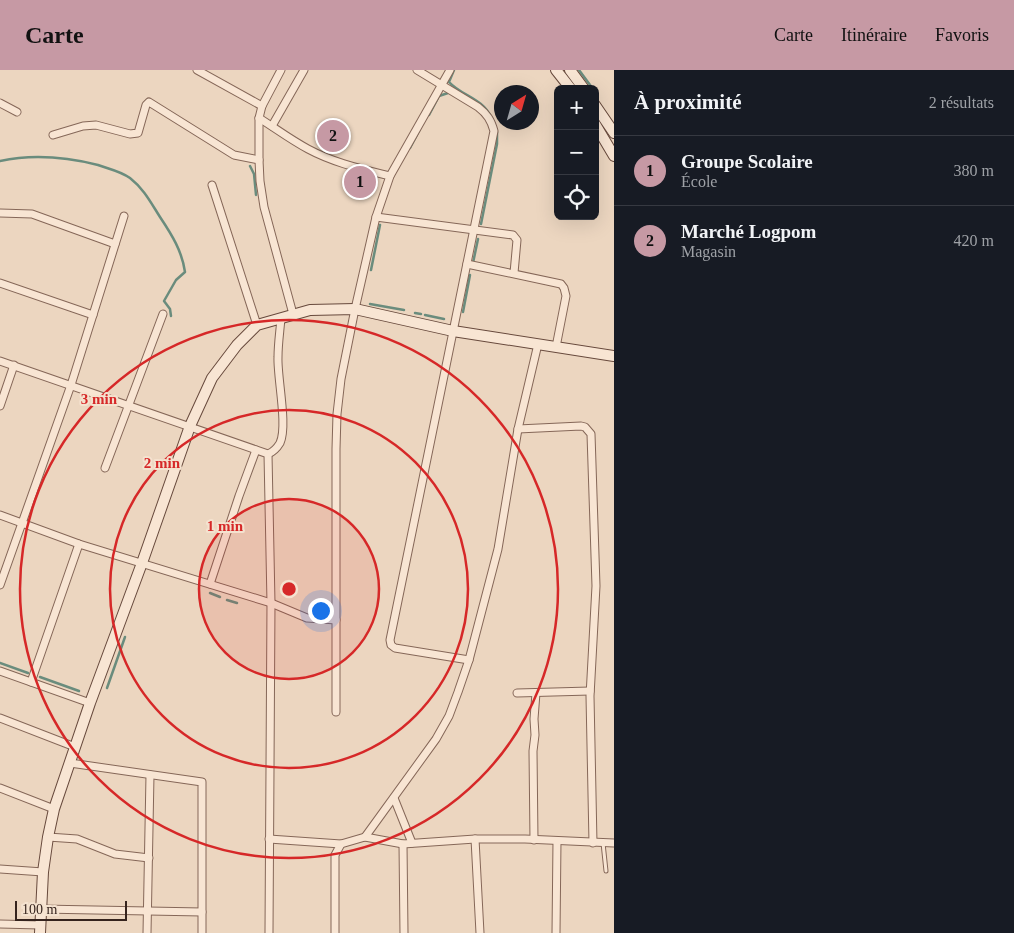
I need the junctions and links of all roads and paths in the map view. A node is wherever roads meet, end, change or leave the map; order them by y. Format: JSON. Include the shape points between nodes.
{"nodes":[{"id":1,"x":197,"y":70,"type":"edge"},
{"id":2,"x":281,"y":70,"type":"edge"},
{"id":3,"x":304,"y":70,"type":"edge"},
{"id":4,"x":417,"y":70,"type":"edge"},
{"id":5,"x":450,"y":70,"type":"edge"},
{"id":6,"x":556,"y":70,"type":"edge"},
{"id":7,"x":570,"y":70,"type":"edge"},
{"id":8,"x":442,"y":84,"type":"junction"},
{"id":9,"x":568,"y":85,"type":"edge"},
{"id":10,"x":581,"y":85,"type":"edge"},
{"id":11,"x":0,"y":103,"type":"edge"},
{"id":12,"x":262,"y":106,"type":"junction"},
{"id":13,"x":599,"y":111,"type":"edge"},
{"id":14,"x":17,"y":112,"type":"dead end"},
{"id":15,"x":259,"y":118,"type":"junction"},
{"id":16,"x":272,"y":126,"type":"junction"},
{"id":17,"x":599,"y":129,"type":"edge"},
{"id":18,"x":614,"y":133,"type":"edge"},
{"id":19,"x":53,"y":135,"type":"dead end"},
{"id":20,"x":611,"y":144,"type":"edge"},
{"id":21,"x":614,"y":156,"type":"edge"},
{"id":22,"x":259,"y":160,"type":"junction"},
{"id":23,"x":390,"y":176,"type":"junction"},
{"id":24,"x":212,"y":185,"type":"dead end"},
{"id":25,"x":0,"y":213,"type":"edge"},
{"id":26,"x":124,"y":216,"type":"dead end"},
{"id":27,"x":376,"y":216,"type":"junction"},
{"id":28,"x":474,"y":229,"type":"junction"},
{"id":29,"x":115,"y":244,"type":"junction"},
{"id":30,"x":467,"y":264,"type":"junction"},
{"id":31,"x":514,"y":273,"type":"junction"},
{"id":32,"x":0,"y":282,"type":"edge"},
{"id":33,"x":355,"y":308,"type":"junction"},
{"id":34,"x":163,"y":314,"type":"dead end"},
{"id":35,"x":293,"y":314,"type":"junction"},
{"id":36,"x":93,"y":316,"type":"junction"},
{"id":37,"x":281,"y":318,"type":"junction"},
{"id":38,"x":256,"y":325,"type":"junction"},
{"id":39,"x":453,"y":331,"type":"junction"},
{"id":40,"x":538,"y":344,"type":"junction"},
{"id":41,"x":556,"y":347,"type":"junction"},
{"id":42,"x":614,"y":356,"type":"edge"},
{"id":43,"x":0,"y":360,"type":"edge"},
{"id":44,"x":14,"y":365,"type":"junction"},
{"id":45,"x":71,"y":384,"type":"junction"},
{"id":46,"x":129,"y":404,"type":"junction"},
{"id":47,"x":0,"y":406,"type":"edge"},
{"id":48,"x":190,"y":426,"type":"junction"},
{"id":49,"x":518,"y":429,"type":"junction"},
{"id":50,"x":256,"y":450,"type":"junction"},
{"id":51,"x":268,"y":454,"type":"junction"},
{"id":52,"x":105,"y":468,"type":"dead end"},
{"id":53,"x":0,"y":515,"type":"edge"},
{"id":54,"x":23,"y":523,"type":"junction"},
{"id":55,"x":79,"y":544,"type":"junction"},
{"id":56,"x":142,"y":563,"type":"junction"},
{"id":57,"x":210,"y":584,"type":"junction"},
{"id":58,"x":0,"y":585,"type":"edge"},
{"id":59,"x":271,"y":603,"type":"junction"},
{"id":60,"x":336,"y":620,"type":"junction"},
{"id":61,"x":469,"y":660,"type":"junction"},
{"id":62,"x":0,"y":671,"type":"edge"},
{"id":63,"x":31,"y":682,"type":"junction"},
{"id":64,"x":590,"y":691,"type":"junction"},
{"id":65,"x":518,"y":693,"type":"dead end"},
{"id":66,"x":536,"y":693,"type":"junction"},
{"id":67,"x":90,"y":703,"type":"junction"},
{"id":68,"x":336,"y":712,"type":"dead end"},
{"id":69,"x":0,"y":718,"type":"edge"},
{"id":70,"x":75,"y":747,"type":"junction"},
{"id":71,"x":70,"y":764,"type":"junction"},
{"id":72,"x":150,"y":775,"type":"junction"},
{"id":73,"x":0,"y":788,"type":"edge"},
{"id":74,"x":394,"y":798,"type":"junction"},
{"id":75,"x":54,"y":809,"type":"junction"},
{"id":76,"x":48,"y":837,"type":"junction"},
{"id":77,"x":365,"y":837,"type":"junction"},
{"id":78,"x":269,"y":839,"type":"junction"},
{"id":79,"x":475,"y":839,"type":"junction"},
{"id":80,"x":534,"y":840,"type":"junction"},
{"id":81,"x":557,"y":841,"type":"junction"},
{"id":82,"x":412,"y":843,"type":"junction"},
{"id":83,"x":593,"y":843,"type":"junction"},
{"id":84,"x":603,"y":843,"type":"junction"},
{"id":85,"x":614,"y":843,"type":"edge"},
{"id":86,"x":341,"y":844,"type":"junction"},
{"id":87,"x":403,"y":844,"type":"junction"},
{"id":88,"x":148,"y":858,"type":"junction"},
{"id":89,"x":0,"y":869,"type":"edge"},
{"id":90,"x":606,"y":871,"type":"dead end"},
{"id":91,"x":43,"y":872,"type":"junction"},
{"id":92,"x":41,"y":909,"type":"junction"},
{"id":93,"x":148,"y":911,"type":"junction"},
{"id":94,"x":202,"y":912,"type":"junction"},
{"id":95,"x":0,"y":924,"type":"edge"},
{"id":96,"x":40,"y":929,"type":"edge"},
{"id":97,"x":147,"y":933,"type":"edge"},
{"id":98,"x":202,"y":933,"type":"edge"},
{"id":99,"x":269,"y":933,"type":"edge"},
{"id":100,"x":335,"y":933,"type":"edge"},
{"id":101,"x":404,"y":933,"type":"edge"},
{"id":102,"x":480,"y":933,"type":"edge"},
{"id":103,"x":556,"y":933,"type":"edge"}],
"edges":[{"from":1,"to":12,"type":"street"},
{"from":2,"to":12,"type":"street"},
{"from":3,"to":16,"type":"street"},
{"from":4,"to":8,"type":"street"},
{"from":5,"to":8,"type":"street"},
{"from":6,"to":9,"type":"street"},
{"from":7,"to":10,"type":"street"},
{"from":8,"to":23,"type":"street"},
{"from":8,"to":28,"type":"street","via":[[485,112],[494,131]]},
{"from":11,"to":14,"type":"street"},
{"from":12,"to":15,"type":"street"},
{"from":13,"to":18,"type":"street"},
{"from":15,"to":16,"type":"street"},
{"from":15,"to":22,"type":"street"},
{"from":16,"to":23,"type":"street","via":[[325,157]]},
{"from":17,"to":20,"type":"street"},
{"from":19,"to":22,"type":"street","via":[[96,125],[138,133],[149,102],[234,155]]},
{"from":20,"to":21,"type":"street"},
{"from":22,"to":35,"type":"street","via":[[264,207]]},
{"from":23,"to":27,"type":"street"},
{"from":24,"to":38,"type":"street"},
{"from":25,"to":29,"type":"street","via":[[32,214]]},
{"from":26,"to":29,"type":"street"},
{"from":27,"to":28,"type":"street"},
{"from":27,"to":33,"type":"street"},
{"from":28,"to":30,"type":"street"},
{"from":28,"to":31,"type":"street","via":[[516,237]]},
{"from":29,"to":36,"type":"street"},
{"from":30,"to":31,"type":"street"},
{"from":30,"to":39,"type":"street"},
{"from":31,"to":41,"type":"street","via":[[556,282],[564,288],[566,296]]},
{"from":32,"to":36,"type":"street"},
{"from":33,"to":35,"type":"street"},
{"from":33,"to":39,"type":"street"},
{"from":33,"to":60,"type":"street","via":[[337,414]]},
{"from":34,"to":46,"type":"street"},
{"from":35,"to":37,"type":"street"},
{"from":36,"to":45,"type":"street"},
{"from":37,"to":38,"type":"street"},
{"from":37,"to":51,"type":"street","via":[[278,357],[282,434],[280,443]]},
{"from":38,"to":48,"type":"street","via":[[236,345],[212,378]]},
{"from":39,"to":40,"type":"street"},
{"from":39,"to":61,"type":"street","via":[[390,640],[395,648]]},
{"from":40,"to":41,"type":"street"},
{"from":40,"to":49,"type":"street"},
{"from":41,"to":42,"type":"street"},
{"from":43,"to":44,"type":"street"},
{"from":44,"to":45,"type":"street"},
{"from":44,"to":47,"type":"street"},
{"from":45,"to":46,"type":"street"},
{"from":45,"to":54,"type":"street"},
{"from":46,"to":48,"type":"street"},
{"from":46,"to":52,"type":"street"},
{"from":48,"to":50,"type":"street"},
{"from":48,"to":56,"type":"street"},
{"from":49,"to":61,"type":"street","via":[[498,549]]},
{"from":49,"to":64,"type":"street","via":[[581,426],[591,434],[596,586]]},
{"from":50,"to":51,"type":"street"},
{"from":50,"to":57,"type":"street"},
{"from":51,"to":59,"type":"street"},
{"from":53,"to":54,"type":"street"},
{"from":54,"to":55,"type":"street"},
{"from":54,"to":58,"type":"street"},
{"from":55,"to":56,"type":"street"},
{"from":55,"to":63,"type":"street"},
{"from":56,"to":57,"type":"street"},
{"from":56,"to":67,"type":"street"},
{"from":57,"to":59,"type":"street"},
{"from":59,"to":60,"type":"street","via":[[307,618]]},
{"from":59,"to":78,"type":"street"},
{"from":60,"to":68,"type":"street"},
{"from":61,"to":74,"type":"street","via":[[436,739]]},
{"from":62,"to":63,"type":"street"},
{"from":63,"to":67,"type":"street"},
{"from":64,"to":66,"type":"street"},
{"from":64,"to":83,"type":"street"},
{"from":65,"to":66,"type":"street"},
{"from":66,"to":80,"type":"street"},
{"from":67,"to":70,"type":"street"},
{"from":69,"to":70,"type":"street"},
{"from":70,"to":71,"type":"street"},
{"from":71,"to":72,"type":"street"},
{"from":71,"to":75,"type":"street"},
{"from":72,"to":88,"type":"street"},
{"from":72,"to":94,"type":"street","via":[[202,782]]},
{"from":73,"to":75,"type":"street"},
{"from":74,"to":77,"type":"street"},
{"from":74,"to":82,"type":"street"},
{"from":75,"to":76,"type":"street"},
{"from":76,"to":88,"type":"street","via":[[68,837],[115,854]]},
{"from":76,"to":91,"type":"street"},
{"from":77,"to":86,"type":"street"},
{"from":77,"to":87,"type":"street"},
{"from":78,"to":86,"type":"street"},
{"from":78,"to":99,"type":"street"},
{"from":79,"to":80,"type":"street"},
{"from":79,"to":82,"type":"street"},
{"from":79,"to":102,"type":"street"},
{"from":80,"to":81,"type":"street"},
{"from":81,"to":83,"type":"street"},
{"from":81,"to":103,"type":"street"},
{"from":82,"to":87,"type":"street"},
{"from":83,"to":84,"type":"street"},
{"from":84,"to":85,"type":"street"},
{"from":84,"to":90,"type":"lane"},
{"from":86,"to":100,"type":"street","via":[[335,855]]},
{"from":87,"to":101,"type":"street"},
{"from":88,"to":93,"type":"street"},
{"from":89,"to":91,"type":"street"},
{"from":91,"to":92,"type":"street"},
{"from":92,"to":93,"type":"street"},
{"from":92,"to":96,"type":"street"},
{"from":93,"to":94,"type":"street"},
{"from":93,"to":97,"type":"street"},
{"from":94,"to":98,"type":"street"},
{"from":95,"to":96,"type":"street"}]}
